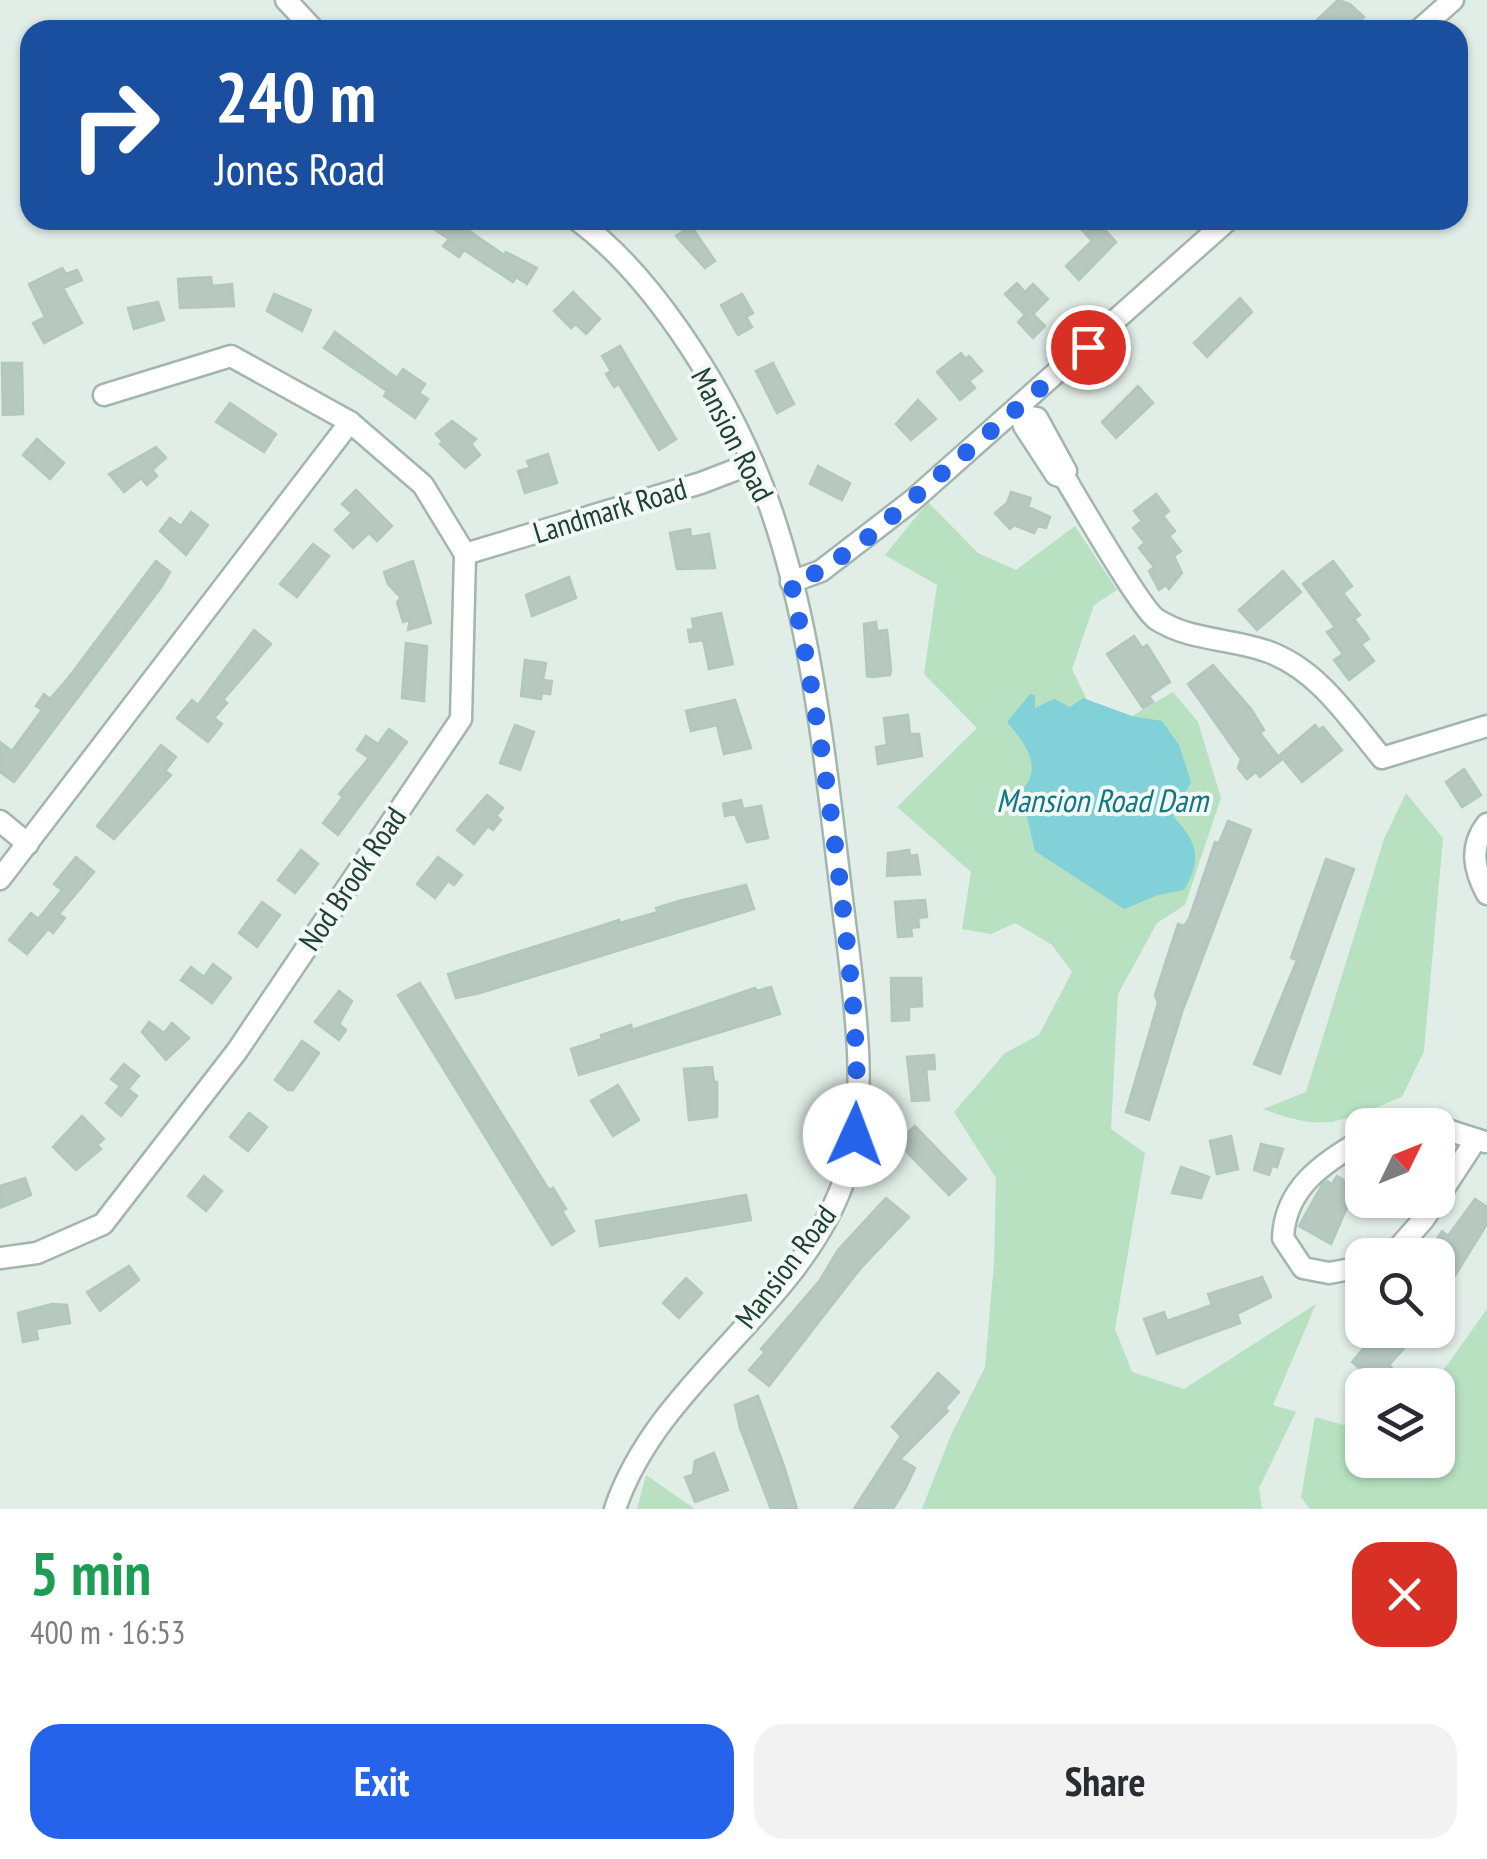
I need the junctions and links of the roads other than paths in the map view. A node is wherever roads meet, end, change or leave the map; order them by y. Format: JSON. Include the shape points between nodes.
{"nodes":[{"id":1,"x":286,"y":0,"type":"edge"},
{"id":2,"x":1453,"y":0,"type":"edge"},
{"id":3,"x":305,"y":20,"type":"edge"},
{"id":4,"x":1430,"y":20,"type":"edge"},
{"id":5,"x":589,"y":230,"type":"edge"},
{"id":6,"x":1217,"y":230,"type":"edge"},
{"id":7,"x":104,"y":395,"type":"dead end"},
{"id":8,"x":1022,"y":413,"type":"junction"},
{"id":9,"x":350,"y":422,"type":"junction"},
{"id":10,"x":753,"y":463,"type":"junction"},
{"id":11,"x":464,"y":554,"type":"junction"},
{"id":12,"x":791,"y":582,"type":"junction"},
{"id":13,"x":1487,"y":726,"type":"edge"},
{"id":14,"x":0,"y":821,"type":"edge"},
{"id":15,"x":1487,"y":824,"type":"edge"},
{"id":16,"x":28,"y":844,"type":"junction"},
{"id":17,"x":0,"y":879,"type":"edge"},
{"id":18,"x":1487,"y":894,"type":"edge"},
{"id":19,"x":1455,"y":1133,"type":"edge"},
{"id":20,"x":1481,"y":1142,"type":"edge"},
{"id":21,"x":1345,"y":1150,"type":"edge"},
{"id":22,"x":1407,"y":1238,"type":"edge"},
{"id":23,"x":0,"y":1258,"type":"edge"},
{"id":24,"x":1345,"y":1270,"type":"edge"},
{"id":25,"x":615,"y":1509,"type":"edge"}],
"edges":[{"from":1,"to":3,"type":"street"},
{"from":2,"to":4,"type":"street"},
{"from":5,"to":10,"type":"street","name":"Mansion Road","via":[[663,310]]},
{"from":6,"to":8,"type":"street"},
{"from":7,"to":9,"type":"street","via":[[231,356]]},
{"from":8,"to":12,"type":"street","via":[[841,558]]},
{"from":8,"to":13,"type":"street","via":[[1037,418],[1067,466],[1065,478],[1153,617],[1192,636],[1266,651],[1300,668],[1382,758]]},
{"from":9,"to":11,"type":"street","via":[[423,485]]},
{"from":9,"to":16,"type":"street"},
{"from":10,"to":11,"type":"street","name":"Landmark Road"},
{"from":10,"to":12,"type":"street","name":"Mansion Road"},
{"from":11,"to":23,"type":"street","name":"Nod Brook Road","via":[[460,719],[246,1037],[103,1224],[37,1253]]},
{"from":12,"to":25,"type":"street","name":"Mansion Road","via":[[846,932],[857,1091],[853,1148],[820,1230],[647,1442]]},
{"from":14,"to":16,"type":"street"},
{"from":15,"to":18,"type":"street","via":[[1474,860]]},
{"from":16,"to":17,"type":"street"},
{"from":19,"to":20,"type":"street"},
{"from":20,"to":22,"type":"street"},
{"from":21,"to":24,"type":"street","via":[[1322,1164],[1292,1198],[1283,1236],[1303,1268]]}]}
